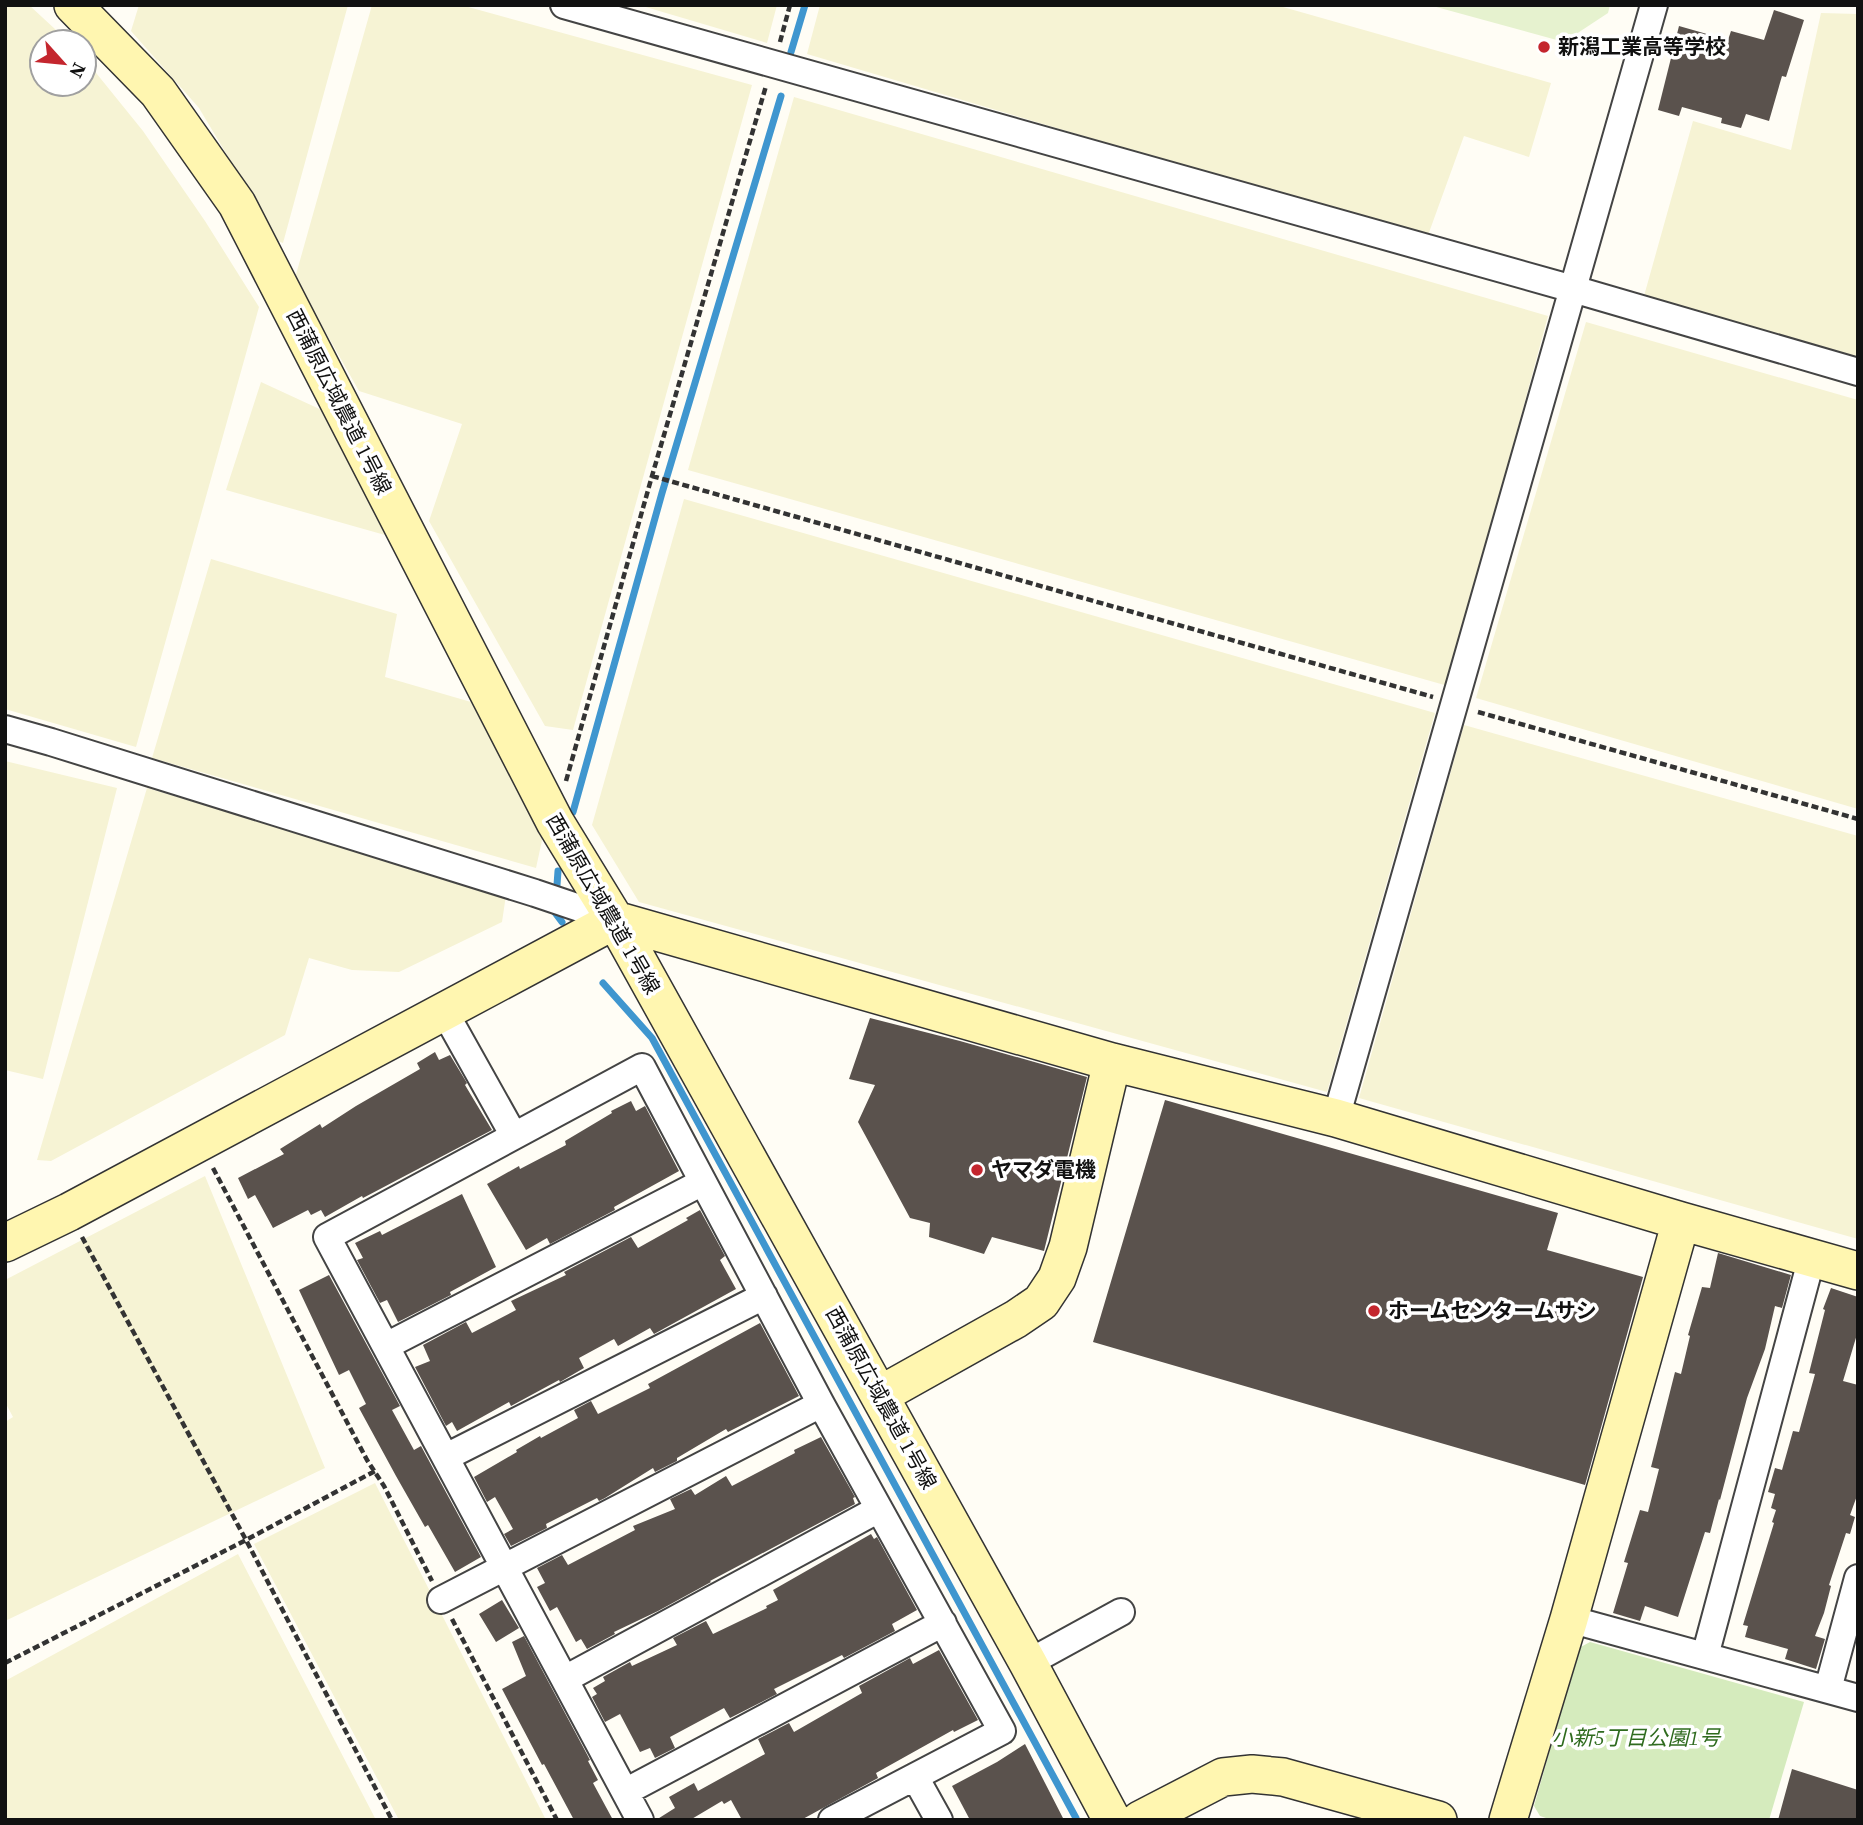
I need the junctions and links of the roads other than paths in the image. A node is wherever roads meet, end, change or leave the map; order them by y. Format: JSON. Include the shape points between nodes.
{"nodes":[{"id":1,"x":73,"y":5,"type":"edge"},
{"id":2,"x":564,"y":5,"type":"edge"},
{"id":3,"x":1654,"y":5,"type":"edge"},
{"id":4,"x":1573,"y":289,"type":"junction"},
{"id":5,"x":1858,"y":372,"type":"edge"},
{"id":6,"x":5,"y":729,"type":"edge"},
{"id":7,"x":615,"y":919,"type":"junction"},
{"id":8,"x":444,"y":1011,"type":"junction"},
{"id":9,"x":1112,"y":1062,"type":"junction"},
{"id":10,"x":1336,"y":1118,"type":"junction"},
{"id":11,"x":514,"y":1136,"type":"junction"},
{"id":12,"x":703,"y":1182,"type":"junction"},
{"id":13,"x":1681,"y":1221,"type":"junction"},
{"id":14,"x":5,"y":1243,"type":"edge"},
{"id":15,"x":1812,"y":1258,"type":"junction"},
{"id":16,"x":1858,"y":1271,"type":"edge"},
{"id":17,"x":764,"y":1296,"type":"junction"},
{"id":18,"x":386,"y":1346,"type":"junction"},
{"id":19,"x":880,"y":1395,"type":"junction"},
{"id":20,"x":821,"y":1404,"type":"junction"},
{"id":21,"x":446,"y":1457,"type":"junction"},
{"id":22,"x":879,"y":1508,"type":"junction"},
{"id":23,"x":505,"y":1567,"type":"junction"},
{"id":24,"x":1858,"y":1578,"type":"edge"},
{"id":25,"x":441,"y":1600,"type":"road end"},
{"id":26,"x":1121,"y":1612,"type":"dead end"},
{"id":27,"x":1569,"y":1619,"type":"junction"},
{"id":28,"x":943,"y":1623,"type":"junction"},
{"id":29,"x":1705,"y":1656,"type":"junction"},
{"id":30,"x":1028,"y":1663,"type":"junction"},
{"id":31,"x":565,"y":1679,"type":"junction"},
{"id":32,"x":1828,"y":1689,"type":"junction"},
{"id":33,"x":1858,"y":1698,"type":"edge"},
{"id":34,"x":915,"y":1777,"type":"junction"},
{"id":35,"x":625,"y":1792,"type":"junction"},
{"id":36,"x":640,"y":1820,"type":"edge"},
{"id":37,"x":832,"y":1820,"type":"edge"},
{"id":38,"x":939,"y":1820,"type":"edge"},
{"id":39,"x":1112,"y":1820,"type":"edge"},
{"id":40,"x":1140,"y":1820,"type":"edge"},
{"id":41,"x":1438,"y":1820,"type":"edge"},
{"id":42,"x":1508,"y":1820,"type":"edge"}],
"edges":[{"from":1,"to":7,"type":"street","name":"西蒲原広域農道 1号線","via":[[158,92],[237,204],[555,822]]},
{"from":2,"to":4,"type":"street"},
{"from":3,"to":4,"type":"street"},
{"from":4,"to":5,"type":"street"},
{"from":4,"to":10,"type":"street"},
{"from":6,"to":7,"type":"street"},
{"from":7,"to":8,"type":"street"},
{"from":7,"to":9,"type":"street"},
{"from":7,"to":19,"type":"street","name":"西蒲原広域農道 1号線"},
{"from":8,"to":11,"type":"street"},
{"from":8,"to":14,"type":"street"},
{"from":9,"to":10,"type":"street"},
{"from":9,"to":19,"type":"street","via":[[1068,1247],[1057,1278],[1041,1302]]},
{"from":10,"to":13,"type":"street"},
{"from":11,"to":12,"type":"street","via":[[642,1067]]},
{"from":11,"to":18,"type":"street","via":[[327,1237]]},
{"from":12,"to":17,"type":"street"},
{"from":12,"to":18,"type":"street"},
{"from":13,"to":15,"type":"street"},
{"from":13,"to":27,"type":"street"},
{"from":15,"to":16,"type":"street"},
{"from":15,"to":29,"type":"street"},
{"from":17,"to":20,"type":"street"},
{"from":17,"to":21,"type":"street"},
{"from":18,"to":21,"type":"street"},
{"from":19,"to":30,"type":"street","name":"西蒲原広域農道 1号線"},
{"from":20,"to":22,"type":"street"},
{"from":20,"to":23,"type":"street"},
{"from":21,"to":23,"type":"street"},
{"from":22,"to":28,"type":"street"},
{"from":22,"to":31,"type":"street"},
{"from":23,"to":25,"type":"street"},
{"from":23,"to":31,"type":"street"},
{"from":24,"to":32,"type":"street"},
{"from":26,"to":30,"type":"street"},
{"from":27,"to":29,"type":"street"},
{"from":27,"to":42,"type":"street"},
{"from":28,"to":34,"type":"street","via":[[1002,1731]]},
{"from":28,"to":35,"type":"street"},
{"from":29,"to":32,"type":"street"},
{"from":30,"to":39,"type":"street","name":"西蒲原広域農道 1号線"},
{"from":31,"to":35,"type":"street"},
{"from":32,"to":33,"type":"street"},
{"from":34,"to":37,"type":"street"},
{"from":34,"to":38,"type":"street"},
{"from":35,"to":36,"type":"street"},
{"from":40,"to":41,"type":"street","via":[[1223,1777],[1252,1773],[1283,1776]]}]}
